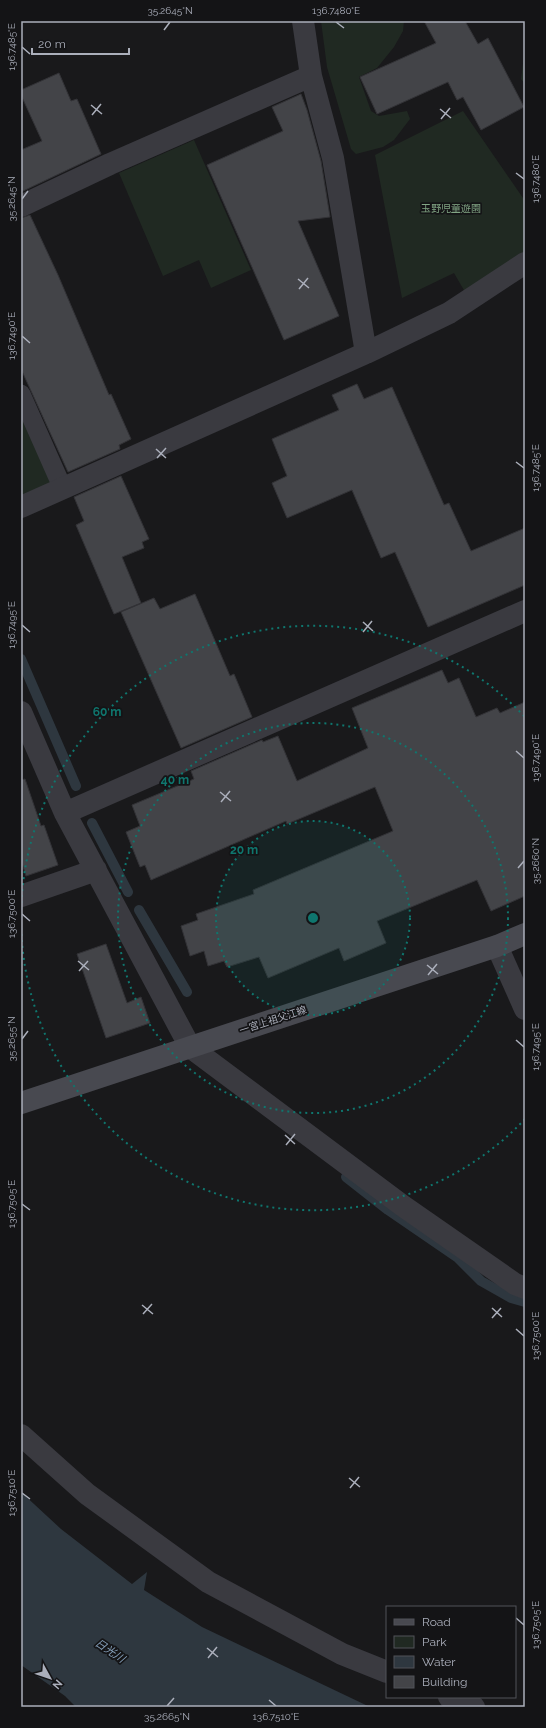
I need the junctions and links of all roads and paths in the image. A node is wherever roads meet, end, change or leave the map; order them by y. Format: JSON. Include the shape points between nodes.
{"nodes":[{"id":1,"x":303,"y":21,"type":"edge"},
{"id":2,"x":311,"y":76,"type":"junction"},
{"id":3,"x":21,"y":206,"type":"edge"},
{"id":4,"x":525,"y":263,"type":"edge"},
{"id":5,"x":366,"y":353,"type":"junction"},
{"id":6,"x":21,"y":394,"type":"edge"},
{"id":7,"x":63,"y":489,"type":"junction"},
{"id":8,"x":21,"y":507,"type":"edge"},
{"id":9,"x":525,"y":611,"type":"edge"},
{"id":10,"x":21,"y":713,"type":"edge"},
{"id":11,"x":64,"y":813,"type":"junction"},
{"id":12,"x":96,"y":870,"type":"junction"},
{"id":13,"x":21,"y":896,"type":"edge"},
{"id":14,"x":525,"y":934,"type":"edge"},
{"id":15,"x":497,"y":946,"type":"junction"},
{"id":16,"x":525,"y":1009,"type":"edge"},
{"id":17,"x":190,"y":1047,"type":"junction"},
{"id":18,"x":21,"y":1103,"type":"edge"},
{"id":19,"x":522,"y":1284,"type":"edge"},
{"id":20,"x":21,"y":1435,"type":"edge"},
{"id":21,"x":386,"y":1672,"type":"edge"},
{"id":22,"x":452,"y":1698,"type":"edge"},
{"id":23,"x":474,"y":1707,"type":"edge"}],
"edges":[{"from":1,"to":2,"type":"street"},
{"from":2,"to":3,"type":"street"},
{"from":2,"to":5,"type":"street","via":[[334,158]]},
{"from":4,"to":5,"type":"street","via":[[449,313]]},
{"from":5,"to":7,"type":"street"},
{"from":6,"to":7,"type":"lane"},
{"from":7,"to":8,"type":"street"},
{"from":9,"to":11,"type":"street"},
{"from":10,"to":11,"type":"street"},
{"from":11,"to":12,"type":"street"},
{"from":12,"to":13,"type":"street"},
{"from":12,"to":17,"type":"street"},
{"from":14,"to":15,"type":"main road","name":"一宮上祖父江線"},
{"from":15,"to":16,"type":"street"},
{"from":15,"to":17,"type":"main road","name":"一宮上祖父江線"},
{"from":17,"to":18,"type":"main road","name":"一宮上祖父江線"},
{"from":17,"to":19,"type":"street","via":[[403,1206]]},
{"from":20,"to":21,"type":"street","via":[[87,1494],[208,1582],[342,1654]]},
{"from":22,"to":23,"type":"street"}]}
